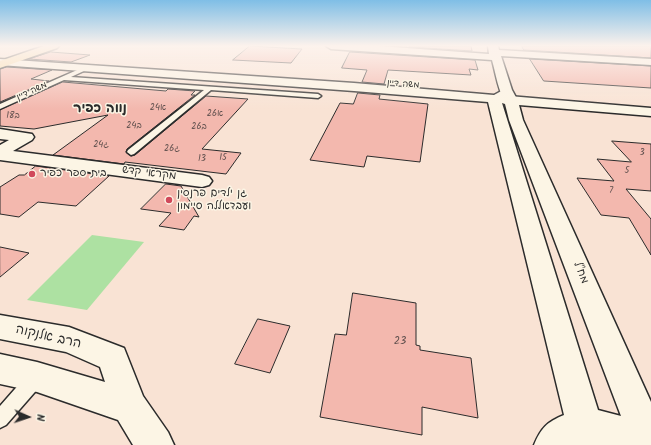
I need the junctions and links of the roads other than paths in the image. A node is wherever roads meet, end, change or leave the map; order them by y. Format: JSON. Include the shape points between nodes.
{"nodes":[{"id":1,"x":69,"y":67,"type":"edge"},
{"id":2,"x":103,"y":67,"type":"edge"},
{"id":3,"x":497,"y":67,"type":"edge"},
{"id":4,"x":84,"y":69,"type":"junction"},
{"id":5,"x":63,"y":78,"type":"junction"},
{"id":6,"x":210,"y":88,"type":"junction"},
{"id":7,"x":318,"y":96,"type":"dead end"},
{"id":8,"x":504,"y":98,"type":"junction"},
{"id":9,"x":651,"y":103,"type":"edge"},
{"id":10,"x":0,"y":107,"type":"edge"},
{"id":11,"x":651,"y":112,"type":"edge"},
{"id":12,"x":0,"y":134,"type":"edge"},
{"id":13,"x":131,"y":152,"type":"dead end"},
{"id":14,"x":0,"y":153,"type":"edge"},
{"id":15,"x":202,"y":181,"type":"dead end"},
{"id":16,"x":0,"y":327,"type":"edge"},
{"id":17,"x":0,"y":369,"type":"edge"},
{"id":18,"x":37,"y":378,"type":"junction"},
{"id":19,"x":130,"y":407,"type":"junction"},
{"id":20,"x":0,"y":419,"type":"edge"},
{"id":21,"x":585,"y":427,"type":"junction"},
{"id":22,"x":155,"y":445,"type":"edge"},
{"id":23,"x":553,"y":445,"type":"edge"},
{"id":24,"x":646,"y":445,"type":"edge"},
{"id":25,"x":651,"y":445,"type":"edge"}],
"edges":[{"from":1,"to":4,"type":"street","name":"משה דיין"},
{"from":2,"to":8,"type":"street","name":"משה דיין"},
{"from":3,"to":8,"type":"street"},
{"from":4,"to":5,"type":"lane","name":"משה דיין"},
{"from":4,"to":8,"type":"street","name":"משה דיין"},
{"from":5,"to":6,"type":"lane","name":"משה דיין"},
{"from":5,"to":10,"type":"lane","name":"משה דיין"},
{"from":6,"to":7,"type":"lane","name":"משה דיין"},
{"from":6,"to":13,"type":"lane"},
{"from":8,"to":9,"type":"street","name":"משה דיין"},
{"from":8,"to":11,"type":"street","name":"משה דיין"},
{"from":8,"to":21,"type":"street"},
{"from":8,"to":25,"type":"street","name":"מח\"ל","via":[[516,120]]},
{"from":12,"to":14,"type":"street","name":"מקראי קדש","via":[[26,137]]},
{"from":14,"to":15,"type":"street","name":"מקראי קדש"},
{"from":16,"to":19,"type":"street","name":"הרב אלנקוה","via":[[69,340],[113,358]]},
{"from":17,"to":18,"type":"street"},
{"from":18,"to":19,"type":"street"},
{"from":18,"to":20,"type":"lane"},
{"from":19,"to":22,"type":"street","name":"הרב אלנקוה"},
{"from":21,"to":23,"type":"street","via":[[569,431]]},
{"from":21,"to":24,"type":"street","via":[[605,428]]}]}
